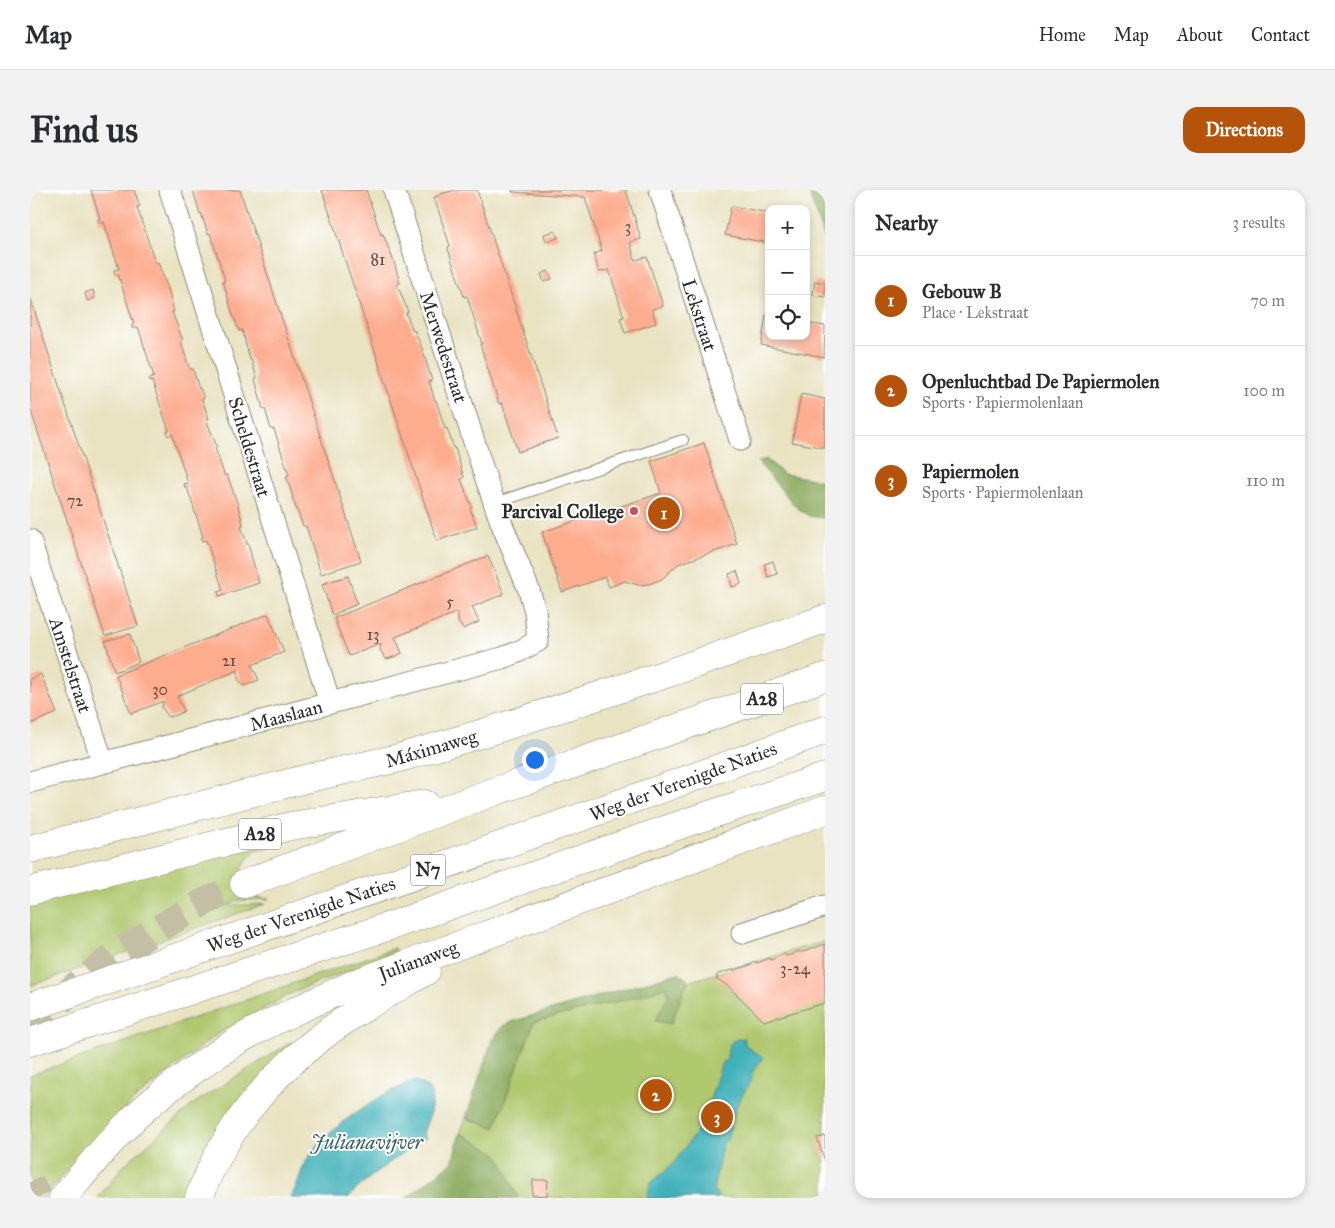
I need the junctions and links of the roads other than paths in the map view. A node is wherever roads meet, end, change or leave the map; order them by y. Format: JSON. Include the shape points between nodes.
{"nodes":[{"id":1,"x":170,"y":190,"type":"edge"},
{"id":2,"x":394,"y":190,"type":"edge"},
{"id":3,"x":660,"y":190,"type":"edge"},
{"id":4,"x":683,"y":440,"type":"dead end"},
{"id":5,"x":740,"y":440,"type":"dead end"},
{"id":6,"x":495,"y":503,"type":"junction"},
{"id":7,"x":30,"y":540,"type":"edge"},
{"id":8,"x":825,"y":619,"type":"edge"},
{"id":9,"x":538,"y":641,"type":"joint"},
{"id":10,"x":825,"y":677,"type":"edge"},
{"id":11,"x":330,"y":704,"type":"junction"},
{"id":12,"x":825,"y":730,"type":"edge"},
{"id":13,"x":102,"y":763,"type":"junction"},
{"id":14,"x":825,"y":777,"type":"edge"},
{"id":15,"x":30,"y":782,"type":"edge"},
{"id":16,"x":493,"y":792,"type":"junction"},
{"id":17,"x":825,"y":810,"type":"edge"},
{"id":18,"x":30,"y":849,"type":"edge"},
{"id":19,"x":244,"y":884,"type":"tunnel mouth"},
{"id":20,"x":30,"y":891,"type":"edge"},
{"id":21,"x":825,"y":906,"type":"edge"},
{"id":22,"x":742,"y":933,"type":"dead end"},
{"id":23,"x":483,"y":936,"type":"junction"},
{"id":24,"x":30,"y":1007,"type":"edge"},
{"id":25,"x":30,"y":1042,"type":"edge"},
{"id":26,"x":63,"y":1198,"type":"edge"},
{"id":27,"x":200,"y":1198,"type":"edge"}],
"edges":[{"from":1,"to":11,"type":"street","name":"Scheldestraat"},
{"from":2,"to":6,"type":"street","name":"Merwedestraat"},
{"from":3,"to":5,"type":"street","name":"Lekstraat"},
{"from":4,"to":6,"type":"lane"},
{"from":6,"to":9,"type":"street","name":"Merwedestraat","via":[[529,590]]},
{"from":7,"to":13,"type":"street","name":"Amstelstraat"},
{"from":8,"to":18,"type":"main road","name":"Máximaweg","via":[[666,674],[399,758]]},
{"from":9,"to":11,"type":"street","name":"Maaslaan","via":[[502,658]]},
{"from":10,"to":16,"type":"main road","number":"A28"},
{"from":11,"to":13,"type":"street","name":"Maaslaan"},
{"from":12,"to":24,"type":"main road","name":"Weg der Verenigde Naties","number":"N7"},
{"from":13,"to":15,"type":"street","name":"Maaslaan"},
{"from":14,"to":25,"type":"main road","name":"Weg der Verenigde Naties","number":"N7","via":[[390,926]]},
{"from":16,"to":19,"type":"main road","number":"A28"},
{"from":16,"to":20,"type":"main road","number":"A28","via":[[291,826]]},
{"from":17,"to":23,"type":"main road","name":"Julianaweg"},
{"from":21,"to":22,"type":"street"},
{"from":23,"to":26,"type":"main road","name":"Julianaweg","via":[[354,984],[238,1040],[144,1108]]},
{"from":23,"to":27,"type":"main road","via":[[362,1009],[316,1041],[271,1082],[232,1130]]}]}
